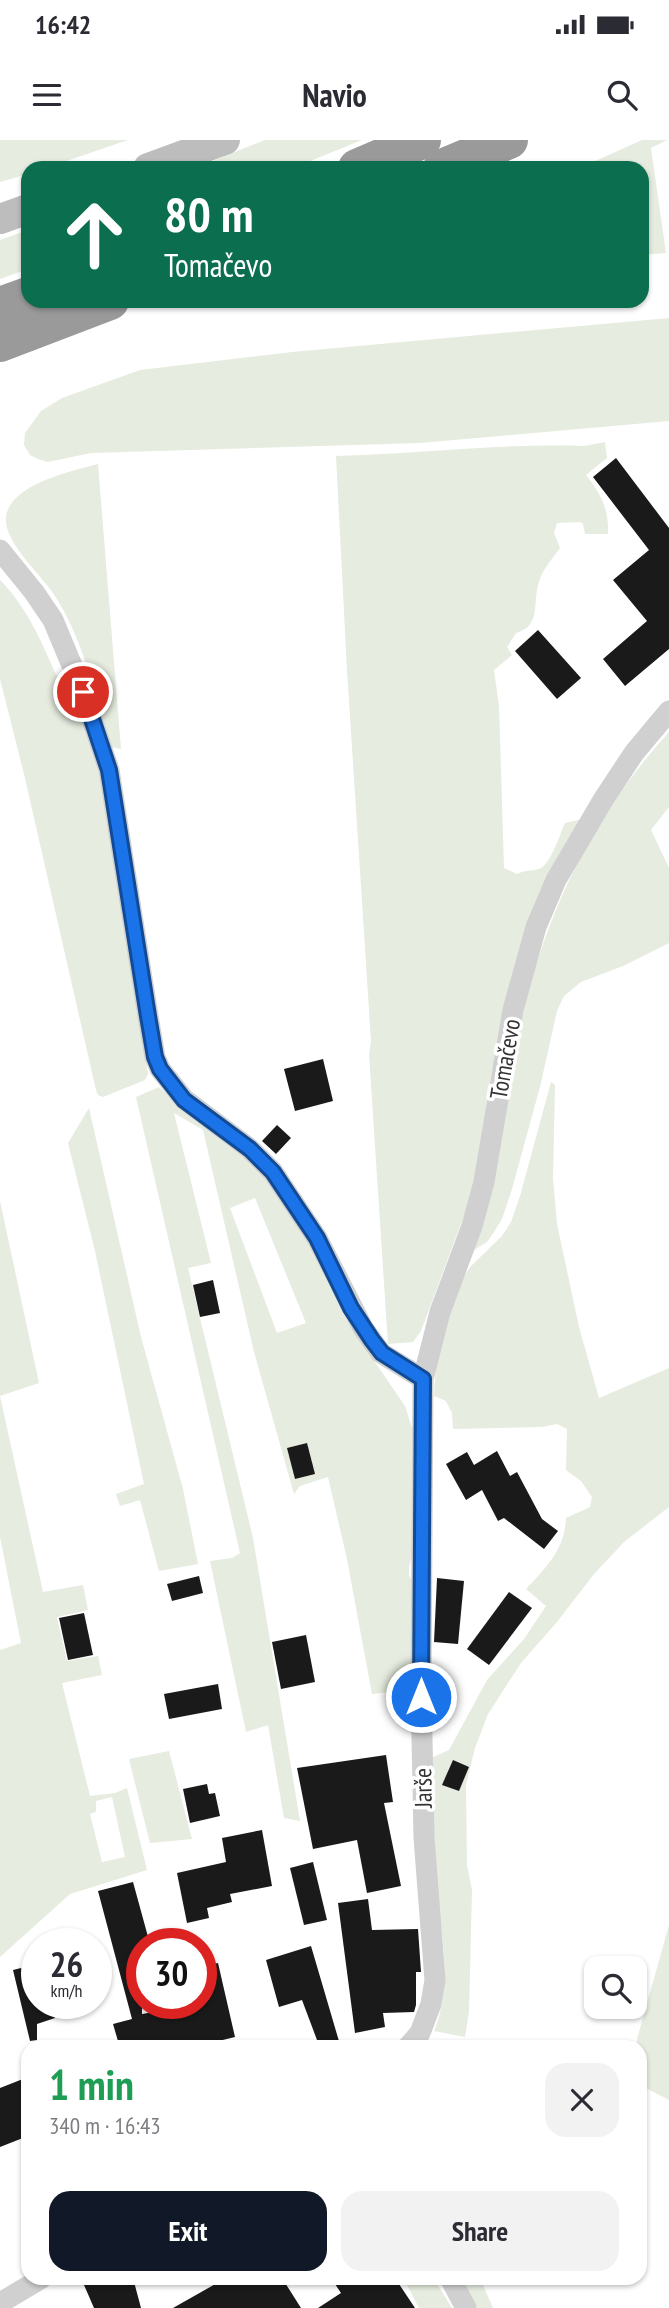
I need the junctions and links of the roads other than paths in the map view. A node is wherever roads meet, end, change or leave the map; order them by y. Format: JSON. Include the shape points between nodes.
{"nodes":[{"id":1,"x":225,"y":140,"type":"edge"},
{"id":2,"x":422,"y":140,"type":"edge"},
{"id":3,"x":509,"y":140,"type":"edge"},
{"id":4,"x":167,"y":161,"type":"edge"},
{"id":5,"x":373,"y":161,"type":"edge"},
{"id":6,"x":459,"y":161,"type":"edge"},
{"id":7,"x":21,"y":212,"type":"edge"},
{"id":8,"x":0,"y":219,"type":"edge"},
{"id":9,"x":21,"y":298,"type":"edge"},
{"id":10,"x":0,"y":306,"type":"edge"},
{"id":11,"x":92,"y":308,"type":"edge"},
{"id":12,"x":0,"y":343,"type":"edge"},
{"id":13,"x":0,"y":550,"type":"edge"},
{"id":14,"x":669,"y":711,"type":"edge"},
{"id":15,"x":423,"y":1379,"type":"junction"},
{"id":16,"x":422,"y":1437,"type":"joint"},
{"id":17,"x":414,"y":2040,"type":"edge"},
{"id":18,"x":30,"y":2285,"type":"edge"},
{"id":19,"x":454,"y":2285,"type":"edge"},
{"id":20,"x":0,"y":2303,"type":"edge"},
{"id":21,"x":466,"y":2308,"type":"edge"}],
"edges":[{"from":1,"to":4,"type":"street"},
{"from":2,"to":5,"type":"highway"},
{"from":3,"to":6,"type":"highway"},
{"from":7,"to":8,"type":"street"},
{"from":9,"to":10,"type":"highway"},
{"from":11,"to":12,"type":"highway"},
{"from":13,"to":15,"type":"street","via":[[52,620],[109,770],[160,1069],[184,1100],[273,1172],[317,1238],[375,1345]]},
{"from":14,"to":15,"type":"street","name":"Tomačevo","via":[[603,800],[556,880],[536,927],[513,1010],[481,1193],[440,1312]]},
{"from":15,"to":16,"type":"street","name":"Tomačevo"},
{"from":16,"to":17,"type":"street","name":"Jarše","via":[[424,1838],[435,1980],[431,2004]]},
{"from":18,"to":20,"type":"street"},
{"from":19,"to":21,"type":"street"}]}
